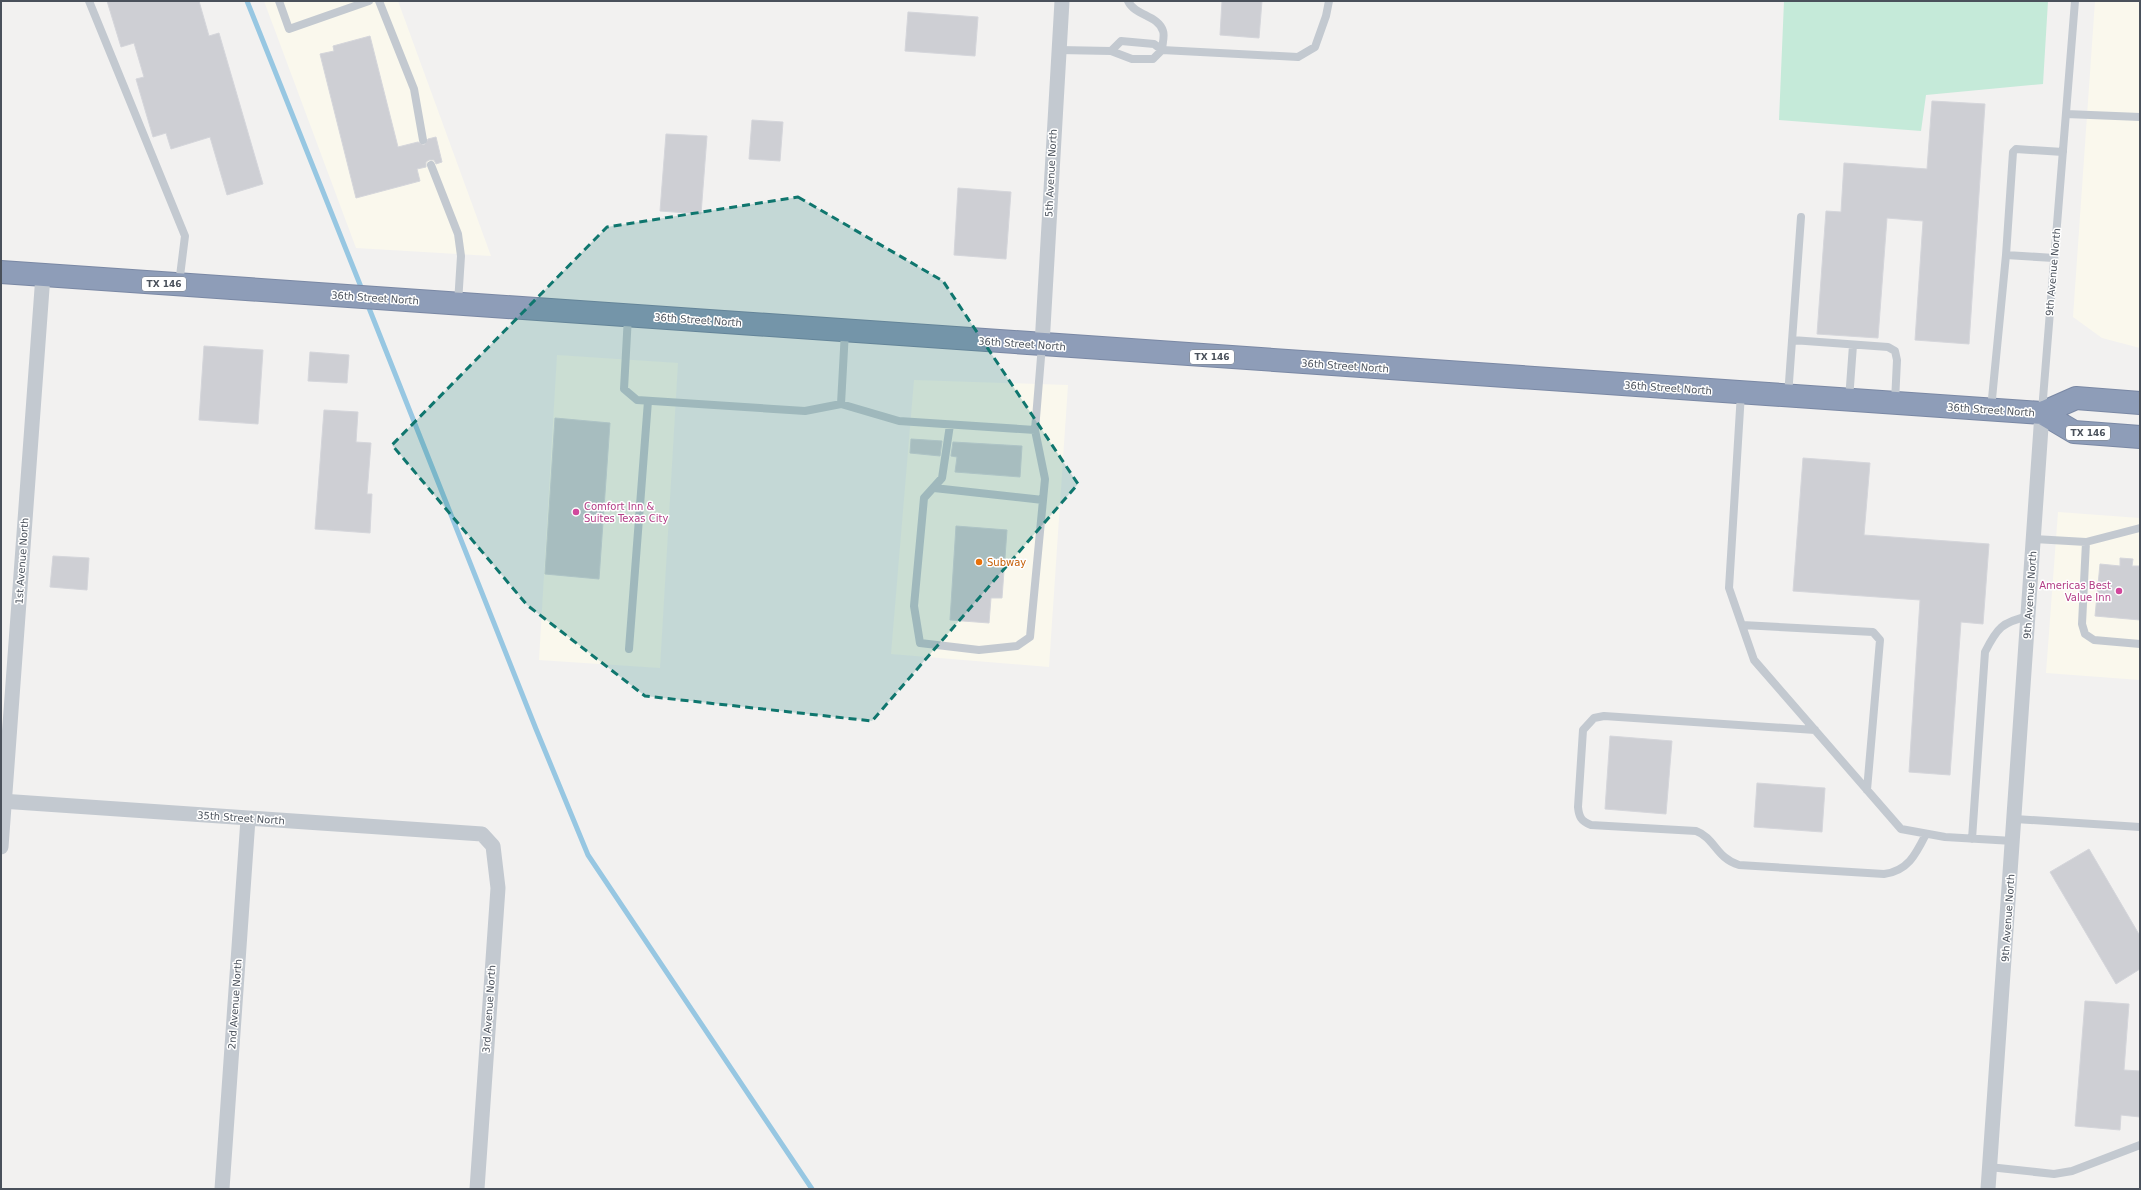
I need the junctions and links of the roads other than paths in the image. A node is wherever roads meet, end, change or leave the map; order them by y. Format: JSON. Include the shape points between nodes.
{"nodes":[{"id":1,"x":89,"y":1,"type":"edge"},
{"id":2,"x":279,"y":1,"type":"edge"},
{"id":3,"x":369,"y":1,"type":"edge"},
{"id":4,"x":379,"y":1,"type":"edge"},
{"id":5,"x":1062,"y":1,"type":"edge"},
{"id":6,"x":1128,"y":1,"type":"edge"},
{"id":7,"x":1329,"y":1,"type":"edge"},
{"id":8,"x":2075,"y":1,"type":"edge"},
{"id":9,"x":1059,"y":50,"type":"junction"},
{"id":10,"x":1162,"y":50,"type":"junction"},
{"id":11,"x":1111,"y":51,"type":"junction"},
{"id":12,"x":2066,"y":114,"type":"junction"},
{"id":13,"x":2140,"y":117,"type":"edge"},
{"id":14,"x":423,"y":140,"type":"dead end"},
{"id":15,"x":2063,"y":152,"type":"junction"},
{"id":16,"x":431,"y":165,"type":"dead end"},
{"id":17,"x":1801,"y":217,"type":"dead end"},
{"id":18,"x":2006,"y":255,"type":"junction"},
{"id":19,"x":2054,"y":258,"type":"junction"},
{"id":20,"x":1,"y":272,"type":"edge"},
{"id":21,"x":43,"y":275,"type":"junction"},
{"id":22,"x":178,"y":285,"type":"junction"},
{"id":23,"x":458,"y":304,"type":"junction"},
{"id":24,"x":628,"y":315,"type":"junction"},
{"id":25,"x":845,"y":331,"type":"junction"},
{"id":26,"x":1792,"y":340,"type":"junction"},
{"id":27,"x":1042,"y":345,"type":"junction"},
{"id":28,"x":1853,"y":345,"type":"junction"},
{"id":29,"x":1741,"y":393,"type":"junction"},
{"id":30,"x":1788,"y":396,"type":"junction"},
{"id":31,"x":1849,"y":400,"type":"junction"},
{"id":32,"x":648,"y":401,"type":"junction"},
{"id":33,"x":1895,"y":403,"type":"junction"},
{"id":34,"x":2140,"y":403,"type":"edge"},
{"id":35,"x":841,"y":404,"type":"junction"},
{"id":36,"x":1991,"y":410,"type":"junction"},
{"id":37,"x":2042,"y":413,"type":"junction"},
{"id":38,"x":950,"y":425,"type":"junction"},
{"id":39,"x":1035,"y":430,"type":"junction"},
{"id":40,"x":2140,"y":437,"type":"edge"},
{"id":41,"x":934,"y":488,"type":"junction"},
{"id":42,"x":1043,"y":500,"type":"junction"},
{"id":43,"x":2140,"y":528,"type":"edge"},
{"id":44,"x":2034,"y":539,"type":"junction"},
{"id":45,"x":2086,"y":542,"type":"junction"},
{"id":46,"x":2029,"y":616,"type":"junction"},
{"id":47,"x":1742,"y":625,"type":"junction"},
{"id":48,"x":2140,"y":644,"type":"edge"},
{"id":49,"x":629,"y":649,"type":"dead end"},
{"id":50,"x":1815,"y":730,"type":"junction"},
{"id":51,"x":1867,"y":790,"type":"junction"},
{"id":52,"x":3,"y":801,"type":"edge"},
{"id":53,"x":248,"y":819,"type":"junction"},
{"id":54,"x":2015,"y":819,"type":"junction"},
{"id":55,"x":2140,"y":827,"type":"edge"},
{"id":56,"x":482,"y":834,"type":"joint"},
{"id":57,"x":1926,"y":834,"type":"junction"},
{"id":58,"x":1972,"y":839,"type":"junction"},
{"id":59,"x":2013,"y":841,"type":"junction"},
{"id":60,"x":1,"y":847,"type":"edge"},
{"id":61,"x":2140,"y":1145,"type":"edge"},
{"id":62,"x":1989,"y":1167,"type":"junction"},
{"id":63,"x":222,"y":1189,"type":"edge"},
{"id":64,"x":476,"y":1189,"type":"edge"},
{"id":65,"x":1988,"y":1189,"type":"edge"}],
"edges":[{"from":1,"to":22,"type":"lane","via":[[186,236]]},
{"from":2,"to":3,"type":"lane","via":[[289,29]]},
{"from":4,"to":14,"type":"lane","via":[[414,89]]},
{"from":5,"to":9,"type":"street","name":"5th Avenue North"},
{"from":6,"to":10,"type":"lane","via":[[1131,7],[1158,22],[1163,32]]},
{"from":7,"to":10,"type":"lane","via":[[1315,47],[1298,57]]},
{"from":8,"to":12,"type":"lane","name":"9th Avenue North"},
{"from":9,"to":11,"type":"lane"},
{"from":9,"to":27,"type":"street","name":"5th Avenue North"},
{"from":10,"to":11,"type":"lane","via":[[1153,59],[1132,59]]},
{"from":10,"to":11,"type":"lane","via":[[1154,44],[1121,41]]},
{"from":12,"to":13,"type":"lane"},
{"from":12,"to":15,"type":"lane","name":"9th Avenue North"},
{"from":15,"to":18,"type":"lane","via":[[2016,149],[2014,152]]},
{"from":15,"to":19,"type":"lane","name":"9th Avenue North"},
{"from":16,"to":23,"type":"lane","via":[[458,234],[461,256]]},
{"from":17,"to":26,"type":"lane"},
{"from":18,"to":19,"type":"lane"},
{"from":18,"to":36,"type":"lane"},
{"from":19,"to":37,"type":"lane","name":"9th Avenue North"},
{"from":20,"to":21,"type":"highway","name":"36th Street North","number":"TX 146"},
{"from":21,"to":22,"type":"highway","name":"36th Street North","number":"TX 146"},
{"from":21,"to":52,"type":"street","name":"1st Avenue North"},
{"from":22,"to":23,"type":"highway","name":"36th Street North","number":"TX 146"},
{"from":23,"to":24,"type":"highway","name":"36th Street North","number":"TX 146"},
{"from":24,"to":25,"type":"highway","name":"36th Street North","number":"TX 146"},
{"from":24,"to":32,"type":"lane","via":[[624,389],[637,400]]},
{"from":25,"to":27,"type":"highway","name":"36th Street North","number":"TX 146"},
{"from":25,"to":35,"type":"lane"},
{"from":26,"to":28,"type":"lane"},
{"from":26,"to":30,"type":"lane"},
{"from":27,"to":29,"type":"highway","name":"36th Street North","number":"TX 146"},
{"from":27,"to":39,"type":"lane"},
{"from":28,"to":31,"type":"lane"},
{"from":28,"to":33,"type":"lane","via":[[1888,347],[1895,351]]},
{"from":29,"to":30,"type":"highway","name":"36th Street North","number":"TX 146"},
{"from":29,"to":47,"type":"lane","via":[[1729,588]]},
{"from":30,"to":31,"type":"highway","name":"36th Street North","number":"TX 146"},
{"from":31,"to":33,"type":"highway","name":"36th Street North","number":"TX 146"},
{"from":32,"to":35,"type":"lane","via":[[805,411]]},
{"from":32,"to":49,"type":"lane"},
{"from":33,"to":36,"type":"highway","name":"36th Street North","number":"TX 146"},
{"from":34,"to":37,"type":"highway","number":"TX 146","via":[[2076,398]]},
{"from":35,"to":38,"type":"lane","via":[[899,421]]},
{"from":36,"to":37,"type":"highway","name":"36th Street North","number":"TX 146"},
{"from":37,"to":40,"type":"highway","number":"TX 146","via":[[2074,432]]},
{"from":37,"to":44,"type":"street","name":"9th Avenue North"},
{"from":38,"to":39,"type":"lane"},
{"from":38,"to":41,"type":"lane","via":[[942,478]]},
{"from":39,"to":42,"type":"lane","via":[[1045,479]]},
{"from":41,"to":42,"type":"lane"},
{"from":41,"to":42,"type":"lane","via":[[924,498],[914,606],[920,643],[979,650],[1017,646],[1030,637]]},
{"from":43,"to":45,"type":"lane"},
{"from":44,"to":45,"type":"lane"},
{"from":44,"to":46,"type":"street","name":"9th Avenue North"},
{"from":45,"to":48,"type":"lane","via":[[2082,624],[2085,634],[2094,640]]},
{"from":46,"to":54,"type":"street","name":"9th Avenue North"},
{"from":46,"to":58,"type":"lane","via":[[2008,620],[1993,637],[1985,652]]},
{"from":47,"to":50,"type":"lane","via":[[1754,660]]},
{"from":47,"to":51,"type":"lane","via":[[1873,632],[1880,640]]},
{"from":50,"to":51,"type":"lane"},
{"from":50,"to":57,"type":"lane","via":[[1604,716],[1594,718],[1583,730],[1579,817],[1591,825],[1696,831],[1703,834],[1721,856],[1739,865],[1884,874],[1894,873],[1910,863]]},
{"from":51,"to":57,"type":"lane","via":[[1901,829]]},
{"from":52,"to":53,"type":"street","name":"35th Street North"},
{"from":52,"to":60,"type":"street","name":"1st Avenue North"},
{"from":53,"to":56,"type":"street","name":"35th Street North"},
{"from":53,"to":63,"type":"street","name":"2nd Avenue North"},
{"from":54,"to":55,"type":"lane"},
{"from":54,"to":59,"type":"street","name":"9th Avenue North"},
{"from":56,"to":64,"type":"street","name":"3rd Avenue North","via":[[493,846],[498,888]]},
{"from":57,"to":58,"type":"lane"},
{"from":58,"to":59,"type":"lane"},
{"from":59,"to":62,"type":"street","name":"9th Avenue North"},
{"from":61,"to":62,"type":"lane","via":[[2072,1171],[2054,1174]]},
{"from":62,"to":65,"type":"street","name":"9th Avenue North"}]}
